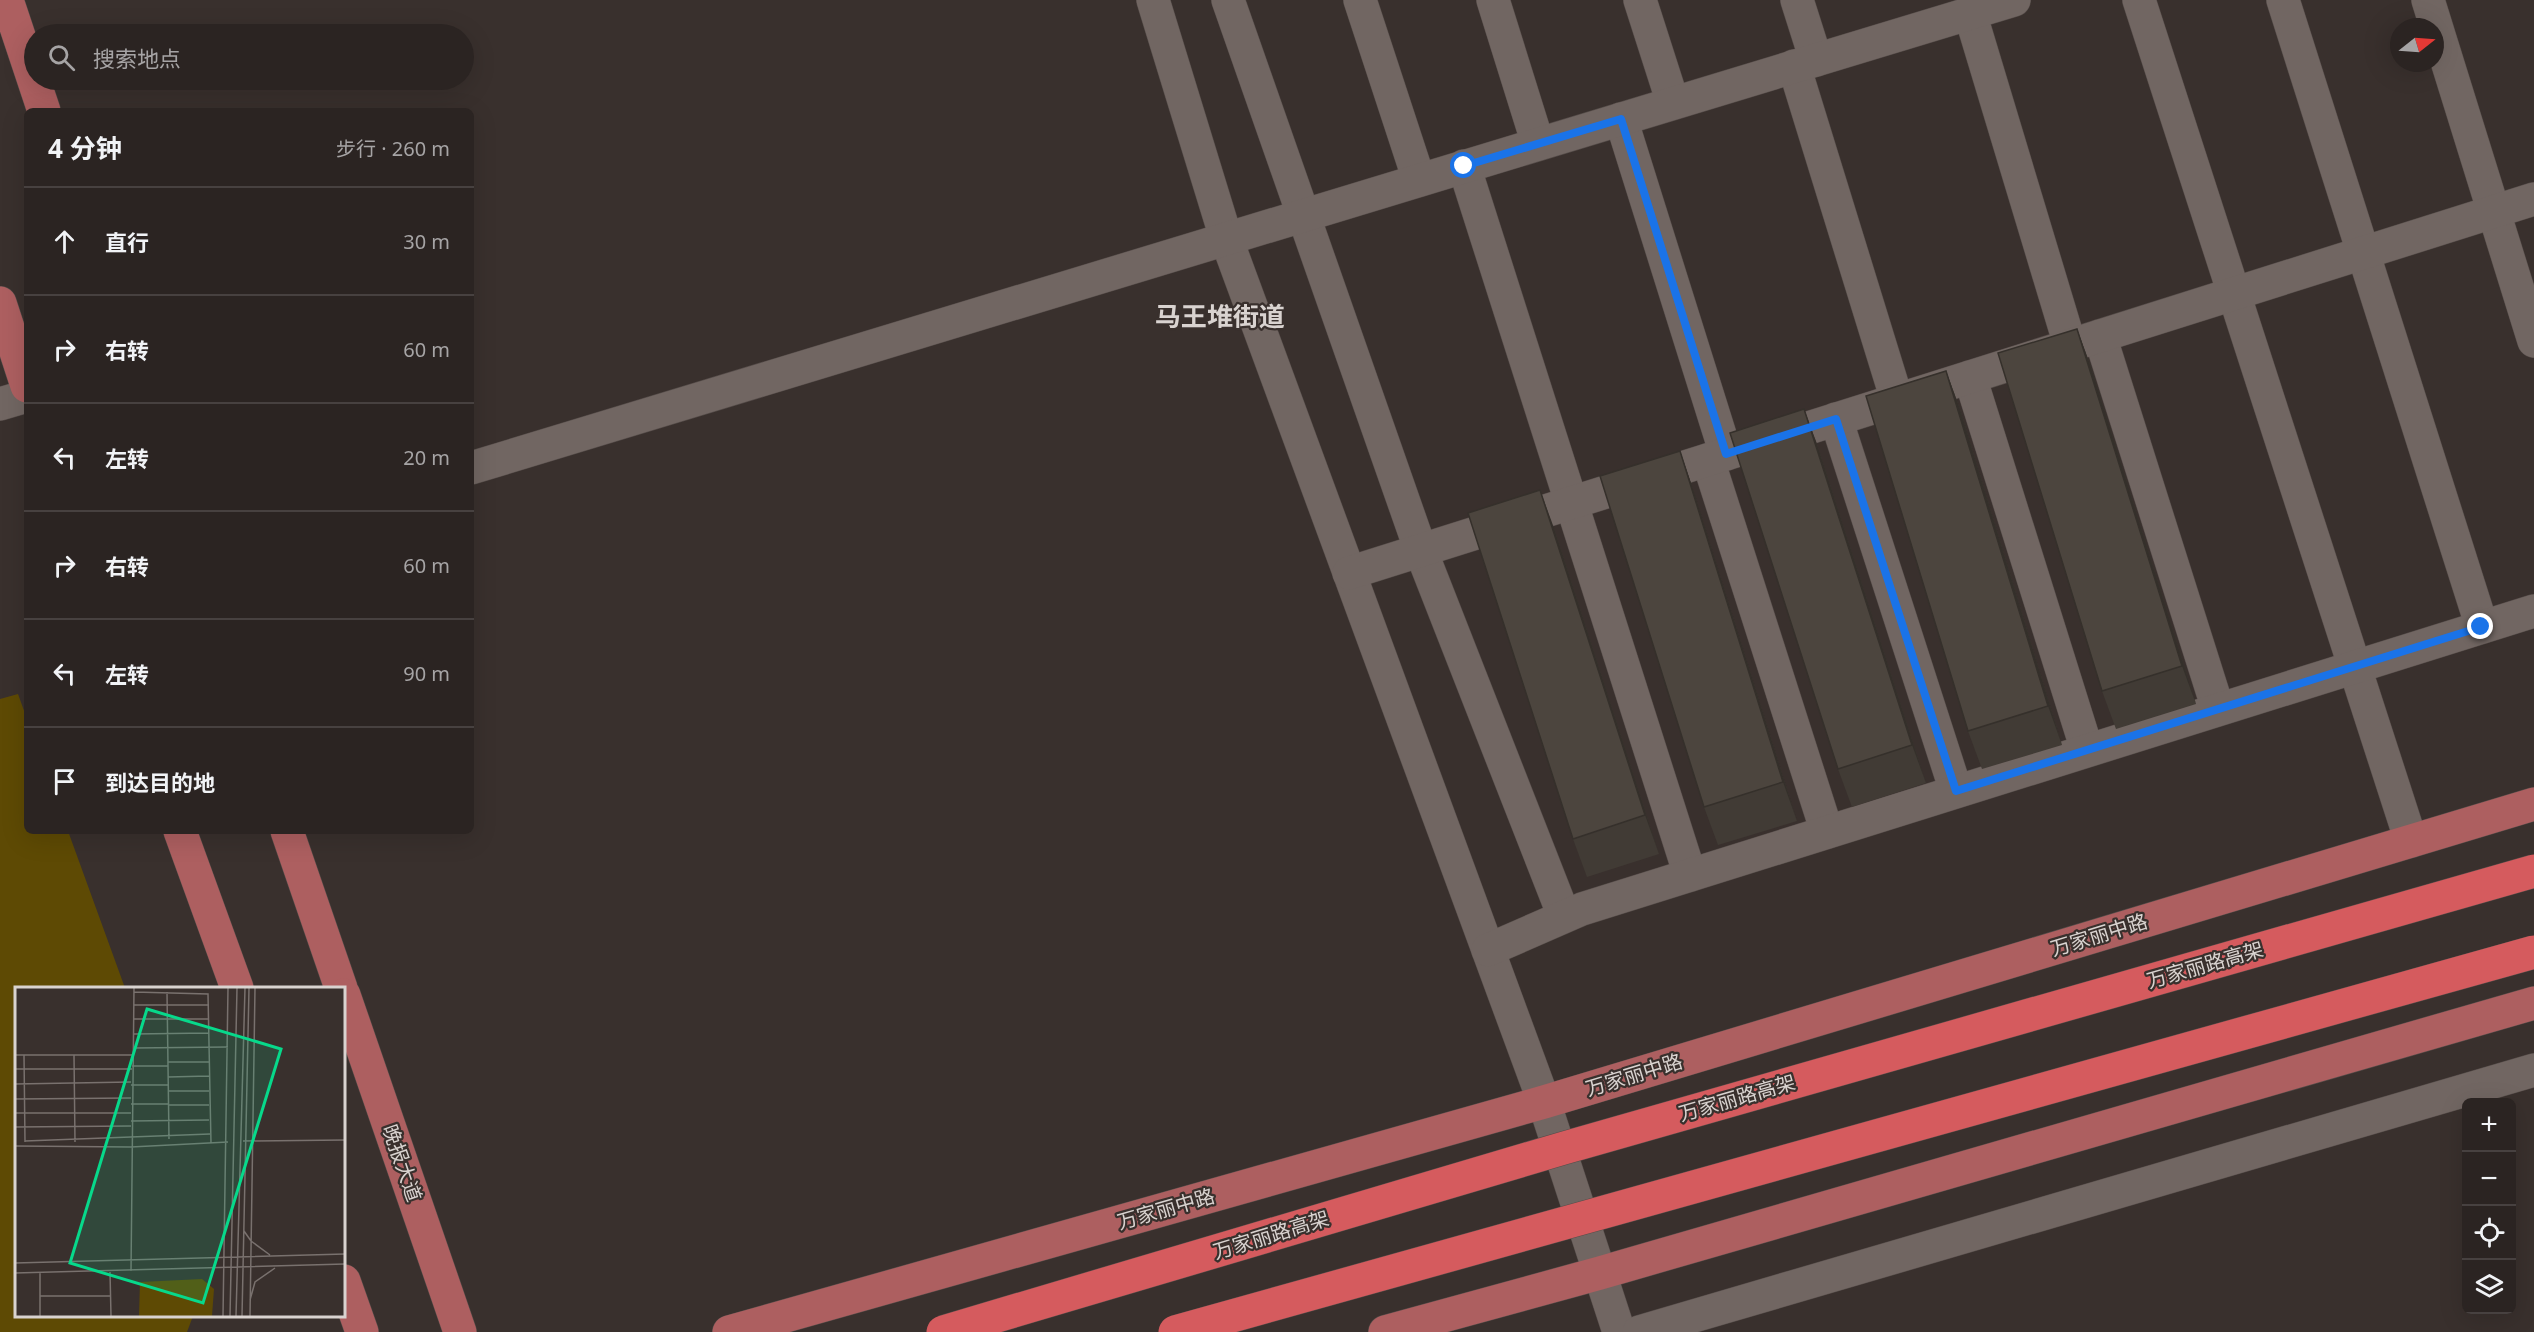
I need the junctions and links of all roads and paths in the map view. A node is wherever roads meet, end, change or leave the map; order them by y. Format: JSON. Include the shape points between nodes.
{"nodes":[{"id":1,"x":7,"y":0,"type":"edge"},
{"id":2,"x":1153,"y":0,"type":"edge"},
{"id":3,"x":1228,"y":0,"type":"edge"},
{"id":4,"x":1360,"y":0,"type":"edge"},
{"id":5,"x":1493,"y":0,"type":"edge"},
{"id":6,"x":1640,"y":0,"type":"edge"},
{"id":7,"x":1797,"y":0,"type":"edge"},
{"id":8,"x":2014,"y":0,"type":"edge"},
{"id":9,"x":2139,"y":0,"type":"edge"},
{"id":10,"x":2283,"y":0,"type":"edge"},
{"id":11,"x":2428,"y":0,"type":"edge"},
{"id":12,"x":1949,"y":12,"type":"edge"},
{"id":13,"x":24,"y":51,"type":"edge"},
{"id":14,"x":1805,"y":63,"type":"junction"},
{"id":15,"x":37,"y":90,"type":"edge"},
{"id":16,"x":1673,"y":104,"type":"junction"},
{"id":17,"x":43,"y":108,"type":"edge"},
{"id":18,"x":1621,"y":119,"type":"junction"},
{"id":19,"x":1538,"y":144,"type":"junction"},
{"id":20,"x":1464,"y":166,"type":"junction"},
{"id":21,"x":1419,"y":180,"type":"junction"},
{"id":22,"x":2534,"y":199,"type":"edge"},
{"id":23,"x":2494,"y":212,"type":"junction"},
{"id":24,"x":1302,"y":215,"type":"junction"},
{"id":25,"x":1226,"y":238,"type":"junction"},
{"id":26,"x":2364,"y":253,"type":"junction"},
{"id":27,"x":2234,"y":293,"type":"junction"},
{"id":28,"x":0,"y":303,"type":"edge"},
{"id":29,"x":2085,"y":340,"type":"junction"},
{"id":30,"x":2534,"y":341,"type":"edge"},
{"id":31,"x":24,"y":377,"type":"edge"},
{"id":32,"x":1970,"y":377,"type":"junction"},
{"id":33,"x":24,"y":397,"type":"edge"},
{"id":34,"x":1897,"y":400,"type":"junction"},
{"id":35,"x":0,"y":404,"type":"edge"},
{"id":36,"x":1836,"y":419,"type":"junction"},
{"id":37,"x":1717,"y":457,"type":"junction"},
{"id":38,"x":474,"y":467,"type":"edge"},
{"id":39,"x":1569,"y":504,"type":"junction"},
{"id":40,"x":1420,"y":551,"type":"junction"},
{"id":41,"x":1349,"y":573,"type":"junction"},
{"id":42,"x":2534,"y":611,"type":"edge"},
{"id":43,"x":2481,"y":627,"type":"junction"},
{"id":44,"x":2355,"y":666,"type":"junction"},
{"id":45,"x":2218,"y":709,"type":"junction"},
{"id":46,"x":2087,"y":750,"type":"junction"},
{"id":47,"x":1956,"y":791,"type":"junction"},
{"id":48,"x":2534,"y":804,"type":"edge"},
{"id":49,"x":1827,"y":832,"type":"junction"},
{"id":50,"x":181,"y":834,"type":"edge"},
{"id":51,"x":288,"y":834,"type":"edge"},
{"id":52,"x":2411,"y":841,"type":"junction"},
{"id":53,"x":2534,"y":871,"type":"edge"},
{"id":54,"x":1690,"y":875,"type":"junction"},
{"id":55,"x":1564,"y":916,"type":"junction"},
{"id":56,"x":1488,"y":950,"type":"junction"},
{"id":57,"x":2534,"y":952,"type":"edge"},
{"id":58,"x":237,"y":987,"type":"edge"},
{"id":59,"x":341,"y":987,"type":"edge"},
{"id":60,"x":345,"y":997,"type":"edge"},
{"id":61,"x":2534,"y":1003,"type":"edge"},
{"id":62,"x":2534,"y":1070,"type":"edge"},
{"id":63,"x":1544,"y":1102,"type":"junction"},
{"id":64,"x":1600,"y":1273,"type":"junction"},
{"id":65,"x":345,"y":1284,"type":"edge"},
{"id":66,"x":362,"y":1332,"type":"edge"},
{"id":67,"x":460,"y":1332,"type":"edge"},
{"id":68,"x":729,"y":1332,"type":"edge"},
{"id":69,"x":943,"y":1332,"type":"edge"},
{"id":70,"x":1175,"y":1332,"type":"edge"},
{"id":71,"x":1385,"y":1332,"type":"edge"},
{"id":72,"x":1619,"y":1332,"type":"edge"},
{"id":73,"x":1639,"y":1332,"type":"edge"}],
"edges":[{"from":1,"to":13,"type":"main road"},
{"from":2,"to":25,"type":"street"},
{"from":3,"to":24,"type":"street"},
{"from":4,"to":21,"type":"street"},
{"from":5,"to":19,"type":"street"},
{"from":6,"to":16,"type":"street"},
{"from":7,"to":14,"type":"street"},
{"from":8,"to":12,"type":"street"},
{"from":9,"to":27,"type":"street"},
{"from":10,"to":26,"type":"street"},
{"from":11,"to":23,"type":"street"},
{"from":12,"to":14,"type":"street"},
{"from":12,"to":29,"type":"street"},
{"from":14,"to":16,"type":"street"},
{"from":14,"to":34,"type":"street"},
{"from":15,"to":17,"type":"main road"},
{"from":16,"to":18,"type":"street"},
{"from":18,"to":19,"type":"street"},
{"from":18,"to":37,"type":"street"},
{"from":19,"to":20,"type":"street"},
{"from":20,"to":21,"type":"street"},
{"from":20,"to":39,"type":"street"},
{"from":21,"to":24,"type":"street"},
{"from":22,"to":23,"type":"street"},
{"from":23,"to":26,"type":"street"},
{"from":23,"to":30,"type":"street"},
{"from":24,"to":25,"type":"street"},
{"from":24,"to":40,"type":"street"},
{"from":25,"to":38,"type":"street"},
{"from":25,"to":41,"type":"street"},
{"from":26,"to":27,"type":"street"},
{"from":26,"to":43,"type":"street"},
{"from":27,"to":29,"type":"street"},
{"from":27,"to":44,"type":"street"},
{"from":28,"to":31,"type":"main road"},
{"from":29,"to":32,"type":"street"},
{"from":29,"to":45,"type":"street"},
{"from":32,"to":34,"type":"street"},
{"from":32,"to":46,"type":"street"},
{"from":33,"to":35,"type":"street"},
{"from":34,"to":36,"type":"street"},
{"from":36,"to":37,"type":"street"},
{"from":36,"to":47,"type":"street"},
{"from":37,"to":39,"type":"street"},
{"from":37,"to":49,"type":"street"},
{"from":39,"to":40,"type":"street"},
{"from":39,"to":54,"type":"street"},
{"from":40,"to":41,"type":"street"},
{"from":40,"to":55,"type":"street"},
{"from":41,"to":56,"type":"street"},
{"from":42,"to":43,"type":"street"},
{"from":43,"to":44,"type":"street"},
{"from":44,"to":45,"type":"street"},
{"from":44,"to":52,"type":"street"},
{"from":45,"to":46,"type":"street"},
{"from":46,"to":47,"type":"street"},
{"from":47,"to":49,"type":"street"},
{"from":48,"to":52,"type":"main road","name":"万家丽中路"},
{"from":49,"to":54,"type":"street"},
{"from":50,"to":58,"type":"main road"},
{"from":51,"to":59,"type":"main road"},
{"from":52,"to":63,"type":"main road","name":"万家丽中路"},
{"from":53,"to":69,"type":"highway","name":"万家丽路高架","bridge":true,"via":[[1564,1148]]},
{"from":54,"to":55,"type":"street"},
{"from":55,"to":56,"type":"street"},
{"from":56,"to":63,"type":"street"},
{"from":57,"to":70,"type":"highway","bridge":true},
{"from":60,"to":67,"type":"main road","name":"晚报大道"},
{"from":61,"to":64,"type":"main road"},
{"from":62,"to":73,"type":"street"},
{"from":63,"to":64,"type":"street"},
{"from":63,"to":68,"type":"main road","name":"万家丽中路"},
{"from":64,"to":71,"type":"main road"},
{"from":64,"to":72,"type":"street"},
{"from":65,"to":66,"type":"main road"}]}
